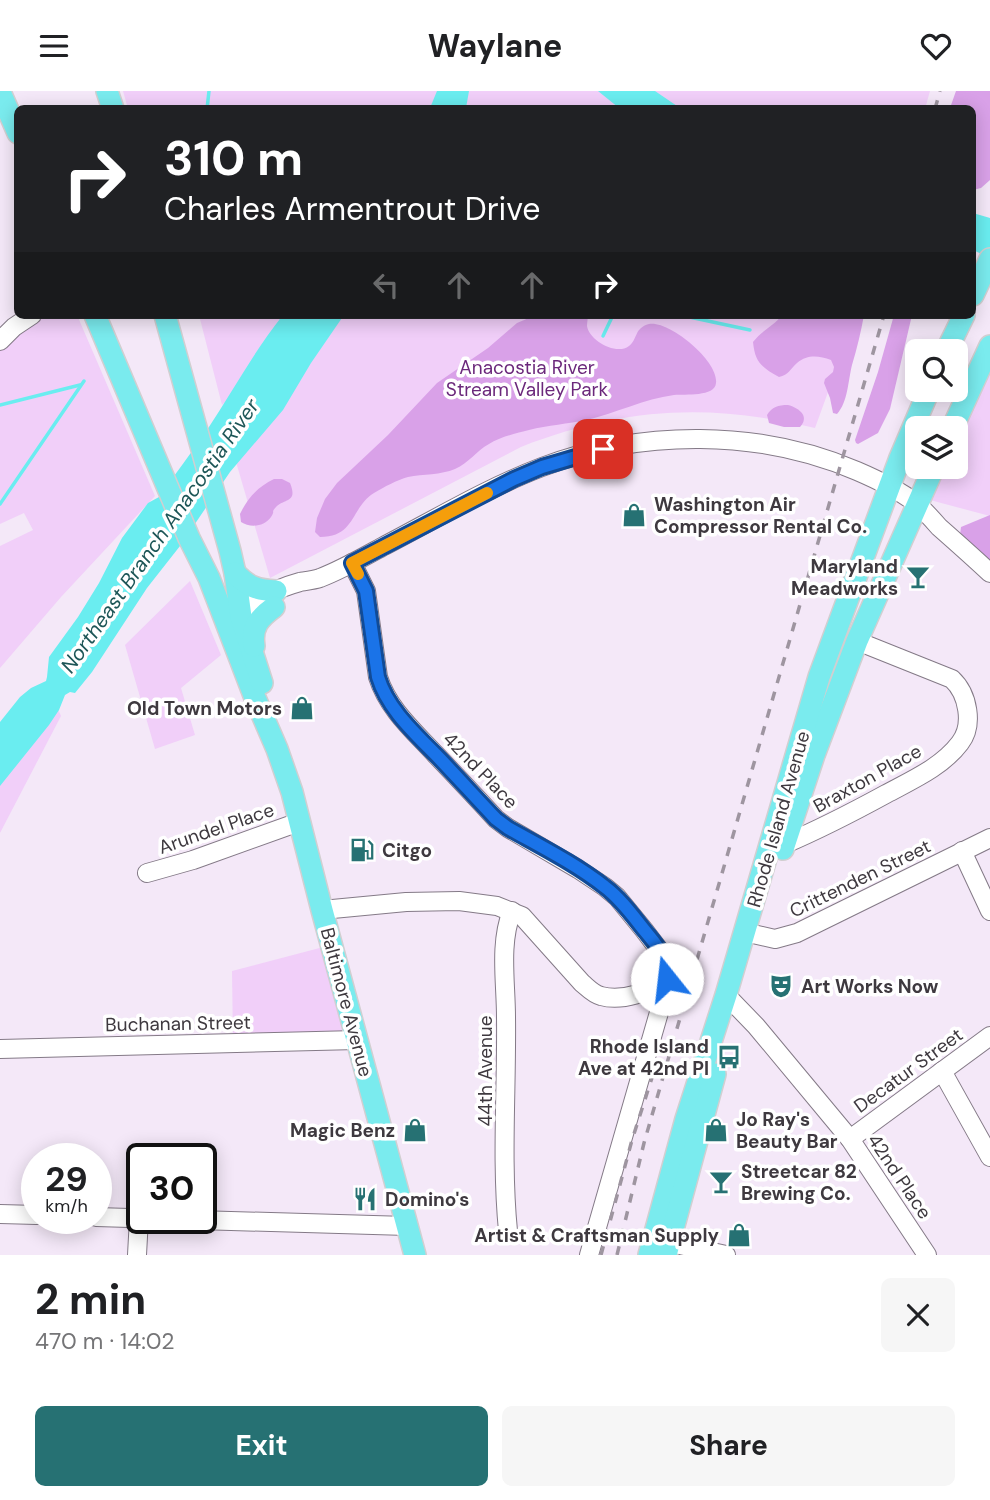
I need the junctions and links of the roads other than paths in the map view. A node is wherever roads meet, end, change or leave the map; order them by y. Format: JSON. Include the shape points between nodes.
{"nodes":[{"id":1,"x":0,"y":92,"type":"edge"},
{"id":2,"x":14,"y":125,"type":"edge"},
{"id":3,"x":990,"y":259,"type":"edge"},
{"id":4,"x":976,"y":289,"type":"edge"},
{"id":5,"x":26,"y":319,"type":"edge"},
{"id":6,"x":97,"y":319,"type":"edge"},
{"id":7,"x":166,"y":319,"type":"edge"},
{"id":8,"x":962,"y":319,"type":"edge"},
{"id":9,"x":952,"y":339,"type":"edge"},
{"id":10,"x":0,"y":341,"type":"edge"},
{"id":11,"x":990,"y":346,"type":"edge"},
{"id":12,"x":924,"y":402,"type":"edge"},
{"id":13,"x":958,"y":416,"type":"edge"},
{"id":14,"x":929,"y":479,"type":"edge"},
{"id":15,"x":889,"y":486,"type":"junction"},
{"id":16,"x":917,"y":505,"type":"junction"},
{"id":17,"x":352,"y":563,"type":"junction"},
{"id":18,"x":235,"y":573,"type":"junction"},
{"id":19,"x":990,"y":573,"type":"edge"},
{"id":20,"x":275,"y":599,"type":"junction"},
{"id":21,"x":218,"y":602,"type":"junction"},
{"id":22,"x":242,"y":617,"type":"junction"},
{"id":23,"x":856,"y":641,"type":"junction"},
{"id":24,"x":248,"y":660,"type":"junction"},
{"id":25,"x":299,"y":822,"type":"junction"},
{"id":26,"x":990,"y":838,"type":"edge"},
{"id":27,"x":785,"y":844,"type":"junction"},
{"id":28,"x":962,"y":852,"type":"junction"},
{"id":29,"x":147,"y":873,"type":"dead end"},
{"id":30,"x":322,"y":910,"type":"junction"},
{"id":31,"x":512,"y":911,"type":"junction"},
{"id":32,"x":990,"y":911,"type":"edge"},
{"id":33,"x":751,"y":934,"type":"junction"},
{"id":34,"x":657,"y":987,"type":"junction"},
{"id":35,"x":732,"y":1000,"type":"junction"},
{"id":36,"x":990,"y":1036,"type":"edge"},
{"id":37,"x":357,"y":1040,"type":"junction"},
{"id":38,"x":0,"y":1049,"type":"edge"},
{"id":39,"x":942,"y":1071,"type":"junction"},
{"id":40,"x":850,"y":1139,"type":"junction"},
{"id":41,"x":990,"y":1157,"type":"edge"},
{"id":42,"x":0,"y":1214,"type":"edge"},
{"id":43,"x":21,"y":1215,"type":"edge"},
{"id":44,"x":217,"y":1220,"type":"edge"},
{"id":45,"x":407,"y":1226,"type":"junction"},
{"id":46,"x":508,"y":1231,"type":"dead end"},
{"id":47,"x":138,"y":1234,"type":"edge"},
{"id":48,"x":660,"y":1248,"type":"edge"},
{"id":49,"x":137,"y":1255,"type":"edge"},
{"id":50,"x":415,"y":1255,"type":"edge"},
{"id":51,"x":589,"y":1255,"type":"edge"},
{"id":52,"x":726,"y":1255,"type":"edge"},
{"id":53,"x":927,"y":1255,"type":"edge"}],
"edges":[{"from":1,"to":2,"type":"main road"},
{"from":3,"to":4,"type":"main road"},
{"from":5,"to":10,"type":"street"},
{"from":6,"to":21,"type":"main road","name":"Baltimore Avenue"},
{"from":7,"to":18,"type":"main road"},
{"from":8,"to":9,"type":"main road"},
{"from":11,"to":13,"type":"main road"},
{"from":12,"to":15,"type":"main road","name":"Rhode Island Avenue"},
{"from":14,"to":16,"type":"main road","name":"Rhode Island Avenue"},
{"from":15,"to":16,"type":"street"},
{"from":15,"to":17,"type":"street","via":[[801,451],[760,444],[708,439],[630,444],[533,471]]},
{"from":15,"to":33,"type":"main road","name":"Rhode Island Avenue","via":[[819,677]]},
{"from":16,"to":19,"type":"street"},
{"from":16,"to":23,"type":"main road","name":"Rhode Island Avenue"},
{"from":17,"to":20,"type":"street","via":[[300,593]]},
{"from":17,"to":34,"type":"street","name":"42nd Place","via":[[366,591],[378,677],[388,701],[496,819],[617,897],[663,955],[667,979]]},
{"from":18,"to":20,"type":"main road"},
{"from":18,"to":22,"type":"main road"},
{"from":20,"to":22,"type":"street","via":[[256,617]]},
{"from":20,"to":24,"type":"main road","via":[[256,624]]},
{"from":21,"to":22,"type":"main road","via":[[225,611]]},
{"from":21,"to":24,"type":"main road","name":"Baltimore Avenue"},
{"from":22,"to":24,"type":"main road","via":[[235,635]]},
{"from":23,"to":27,"type":"main road","name":"Rhode Island Avenue"},
{"from":23,"to":27,"type":"street","name":"Braxton Place","via":[[952,679],[968,712],[964,736],[925,773]]},
{"from":24,"to":25,"type":"main road","name":"Baltimore Avenue","via":[[270,709]]},
{"from":25,"to":29,"type":"street","name":"Arundel Place"},
{"from":25,"to":30,"type":"main road","name":"Baltimore Avenue"},
{"from":26,"to":28,"type":"street","name":"Crittenden Street"},
{"from":27,"to":33,"type":"main road","name":"Rhode Island Avenue"},
{"from":28,"to":32,"type":"street"},
{"from":28,"to":33,"type":"street","name":"Crittenden Street","via":[[797,933],[775,939]]},
{"from":30,"to":31,"type":"street","via":[[459,901]]},
{"from":30,"to":37,"type":"main road","name":"Baltimore Avenue"},
{"from":31,"to":34,"type":"street","via":[[600,996],[629,995]]},
{"from":31,"to":46,"type":"street","name":"44th Avenue","via":[[505,958]]},
{"from":33,"to":35,"type":"main road","name":"Rhode Island Avenue"},
{"from":34,"to":51,"type":"street","via":[[663,1002]]},
{"from":35,"to":40,"type":"street","name":"42nd Place"},
{"from":35,"to":48,"type":"main road","name":"Rhode Island Avenue","via":[[686,1119]]},
{"from":36,"to":39,"type":"street","name":"Decatur Street"},
{"from":37,"to":38,"type":"street","name":"Buchanan Street"},
{"from":37,"to":45,"type":"main road","name":"Baltimore Avenue"},
{"from":39,"to":40,"type":"street","name":"Decatur Street"},
{"from":39,"to":41,"type":"street"},
{"from":40,"to":53,"type":"street","name":"42nd Place"},
{"from":42,"to":43,"type":"street"},
{"from":44,"to":45,"type":"street"},
{"from":45,"to":50,"type":"main road","name":"Baltimore Avenue"},
{"from":47,"to":49,"type":"street"},
{"from":48,"to":52,"type":"street"}]}
